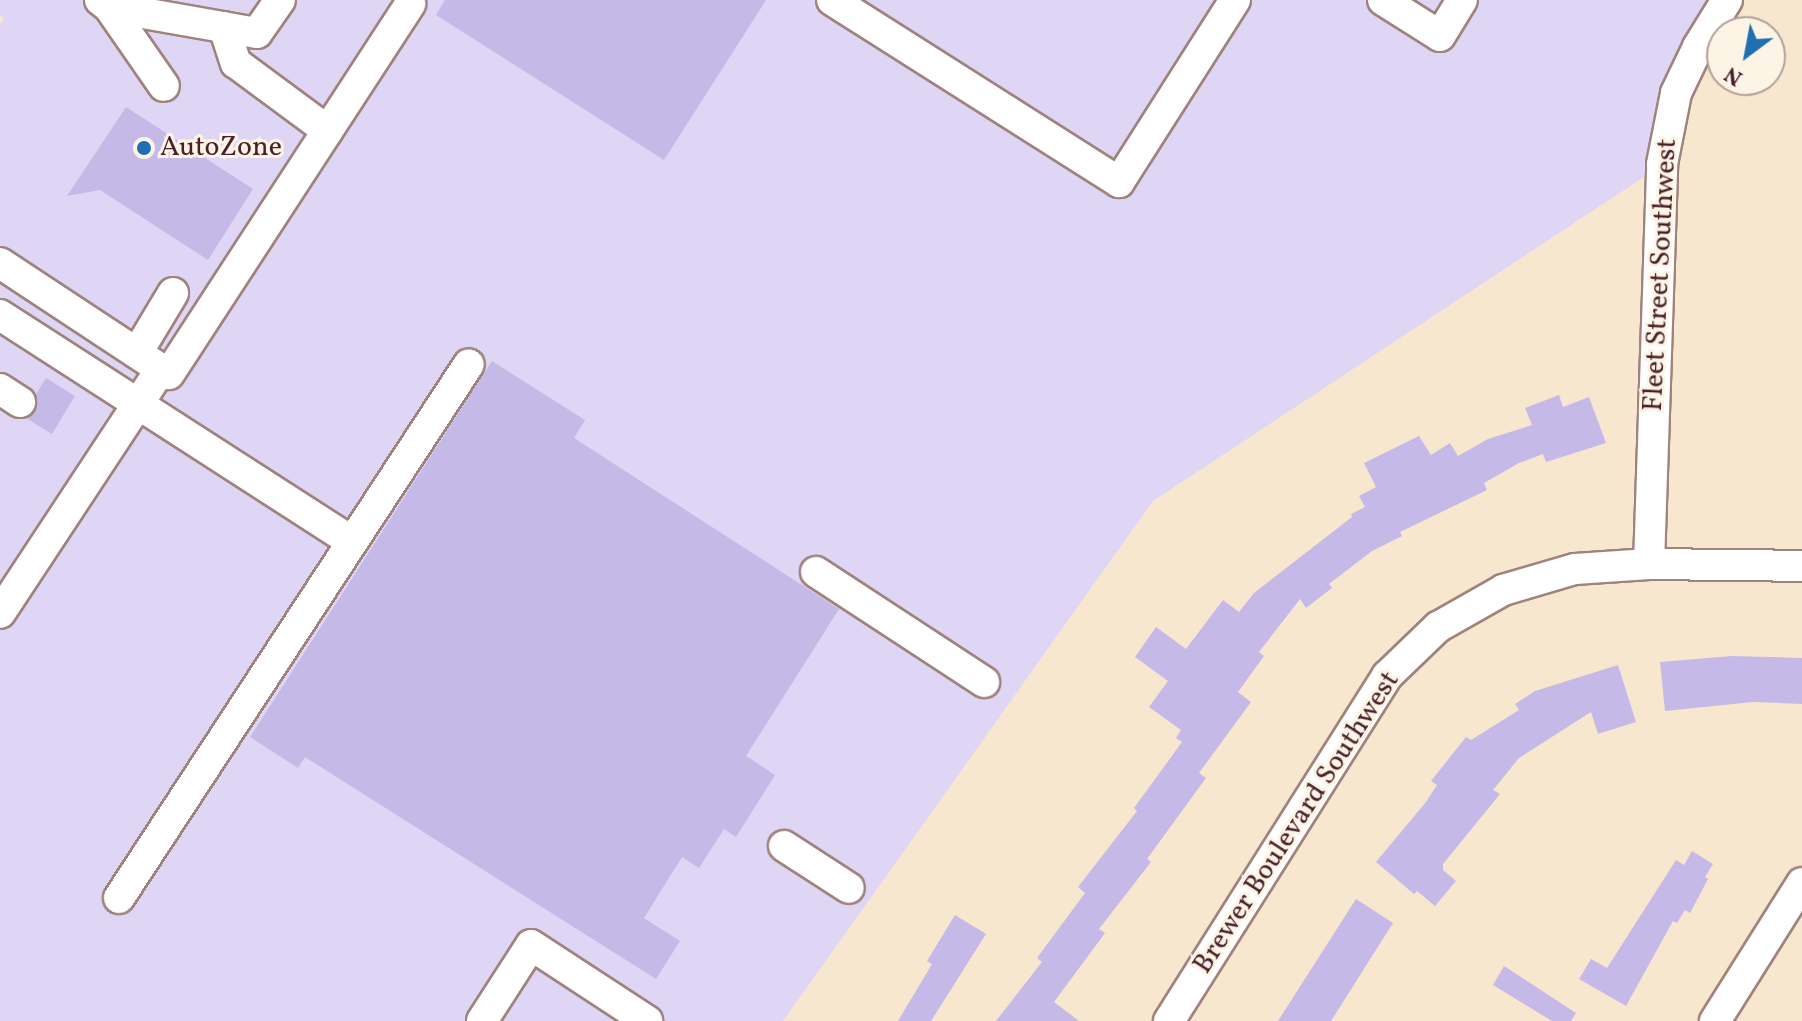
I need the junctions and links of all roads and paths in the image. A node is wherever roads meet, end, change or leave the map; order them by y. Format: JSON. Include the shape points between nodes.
{"nodes":[{"id":1,"x":280,"y":0,"type":"edge"},
{"id":2,"x":832,"y":0,"type":"edge"},
{"id":3,"x":1235,"y":0,"type":"edge"},
{"id":4,"x":1383,"y":0,"type":"edge"},
{"id":5,"x":1462,"y":0,"type":"edge"},
{"id":6,"x":1727,"y":0,"type":"edge"},
{"id":7,"x":107,"y":2,"type":"edge"},
{"id":8,"x":410,"y":4,"type":"dead end"},
{"id":9,"x":224,"y":27,"type":"junction"},
{"id":10,"x":164,"y":86,"type":"dead end"},
{"id":11,"x":328,"y":131,"type":"junction"},
{"id":12,"x":0,"y":263,"type":"edge"},
{"id":13,"x":173,"y":293,"type":"dead end"},
{"id":14,"x":0,"y":315,"type":"edge"},
{"id":15,"x":149,"y":361,"type":"junction"},
{"id":16,"x":469,"y":364,"type":"dead end"},
{"id":17,"x":138,"y":402,"type":"junction"},
{"id":18,"x":352,"y":542,"type":"junction"},
{"id":19,"x":1649,"y":564,"type":"junction"},
{"id":20,"x":1802,"y":566,"type":"edge"},
{"id":21,"x":816,"y":572,"type":"dead end"},
{"id":22,"x":0,"y":613,"type":"edge"},
{"id":23,"x":984,"y":682,"type":"dead end"},
{"id":24,"x":784,"y":846,"type":"dead end"},
{"id":25,"x":1802,"y":883,"type":"edge"},
{"id":26,"x":849,"y":888,"type":"dead end"},
{"id":27,"x":119,"y":898,"type":"dead end"},
{"id":28,"x":482,"y":1021,"type":"edge"},
{"id":29,"x":647,"y":1021,"type":"edge"},
{"id":30,"x":1169,"y":1021,"type":"edge"},
{"id":31,"x":1715,"y":1021,"type":"edge"}],
"edges":[{"from":1,"to":9,"type":"street","via":[[257,33]]},
{"from":2,"to":3,"type":"street","via":[[1119,182]]},
{"from":4,"to":5,"type":"street","via":[[1440,36]]},
{"from":6,"to":19,"type":"street","name":"Fleet Street Southwest","via":[[1676,93],[1662,164]]},
{"from":7,"to":9,"type":"street"},
{"from":7,"to":10,"type":"street"},
{"from":8,"to":11,"type":"street"},
{"from":9,"to":11,"type":"street","via":[[236,63]]},
{"from":11,"to":15,"type":"street","via":[[169,374]]},
{"from":12,"to":15,"type":"street"},
{"from":13,"to":15,"type":"street"},
{"from":14,"to":17,"type":"street"},
{"from":15,"to":17,"type":"street"},
{"from":16,"to":18,"type":"street"},
{"from":17,"to":18,"type":"street"},
{"from":17,"to":22,"type":"street"},
{"from":18,"to":27,"type":"street"},
{"from":19,"to":20,"type":"street","name":"Brewer Boulevard Southwest"},
{"from":19,"to":30,"type":"street","name":"Brewer Boulevard Southwest","via":[[1575,569],[1503,590],[1428,637],[1387,676]]},
{"from":21,"to":23,"type":"street"},
{"from":24,"to":26,"type":"street"},
{"from":25,"to":31,"type":"street"},
{"from":28,"to":29,"type":"street","via":[[531,945]]}]}
